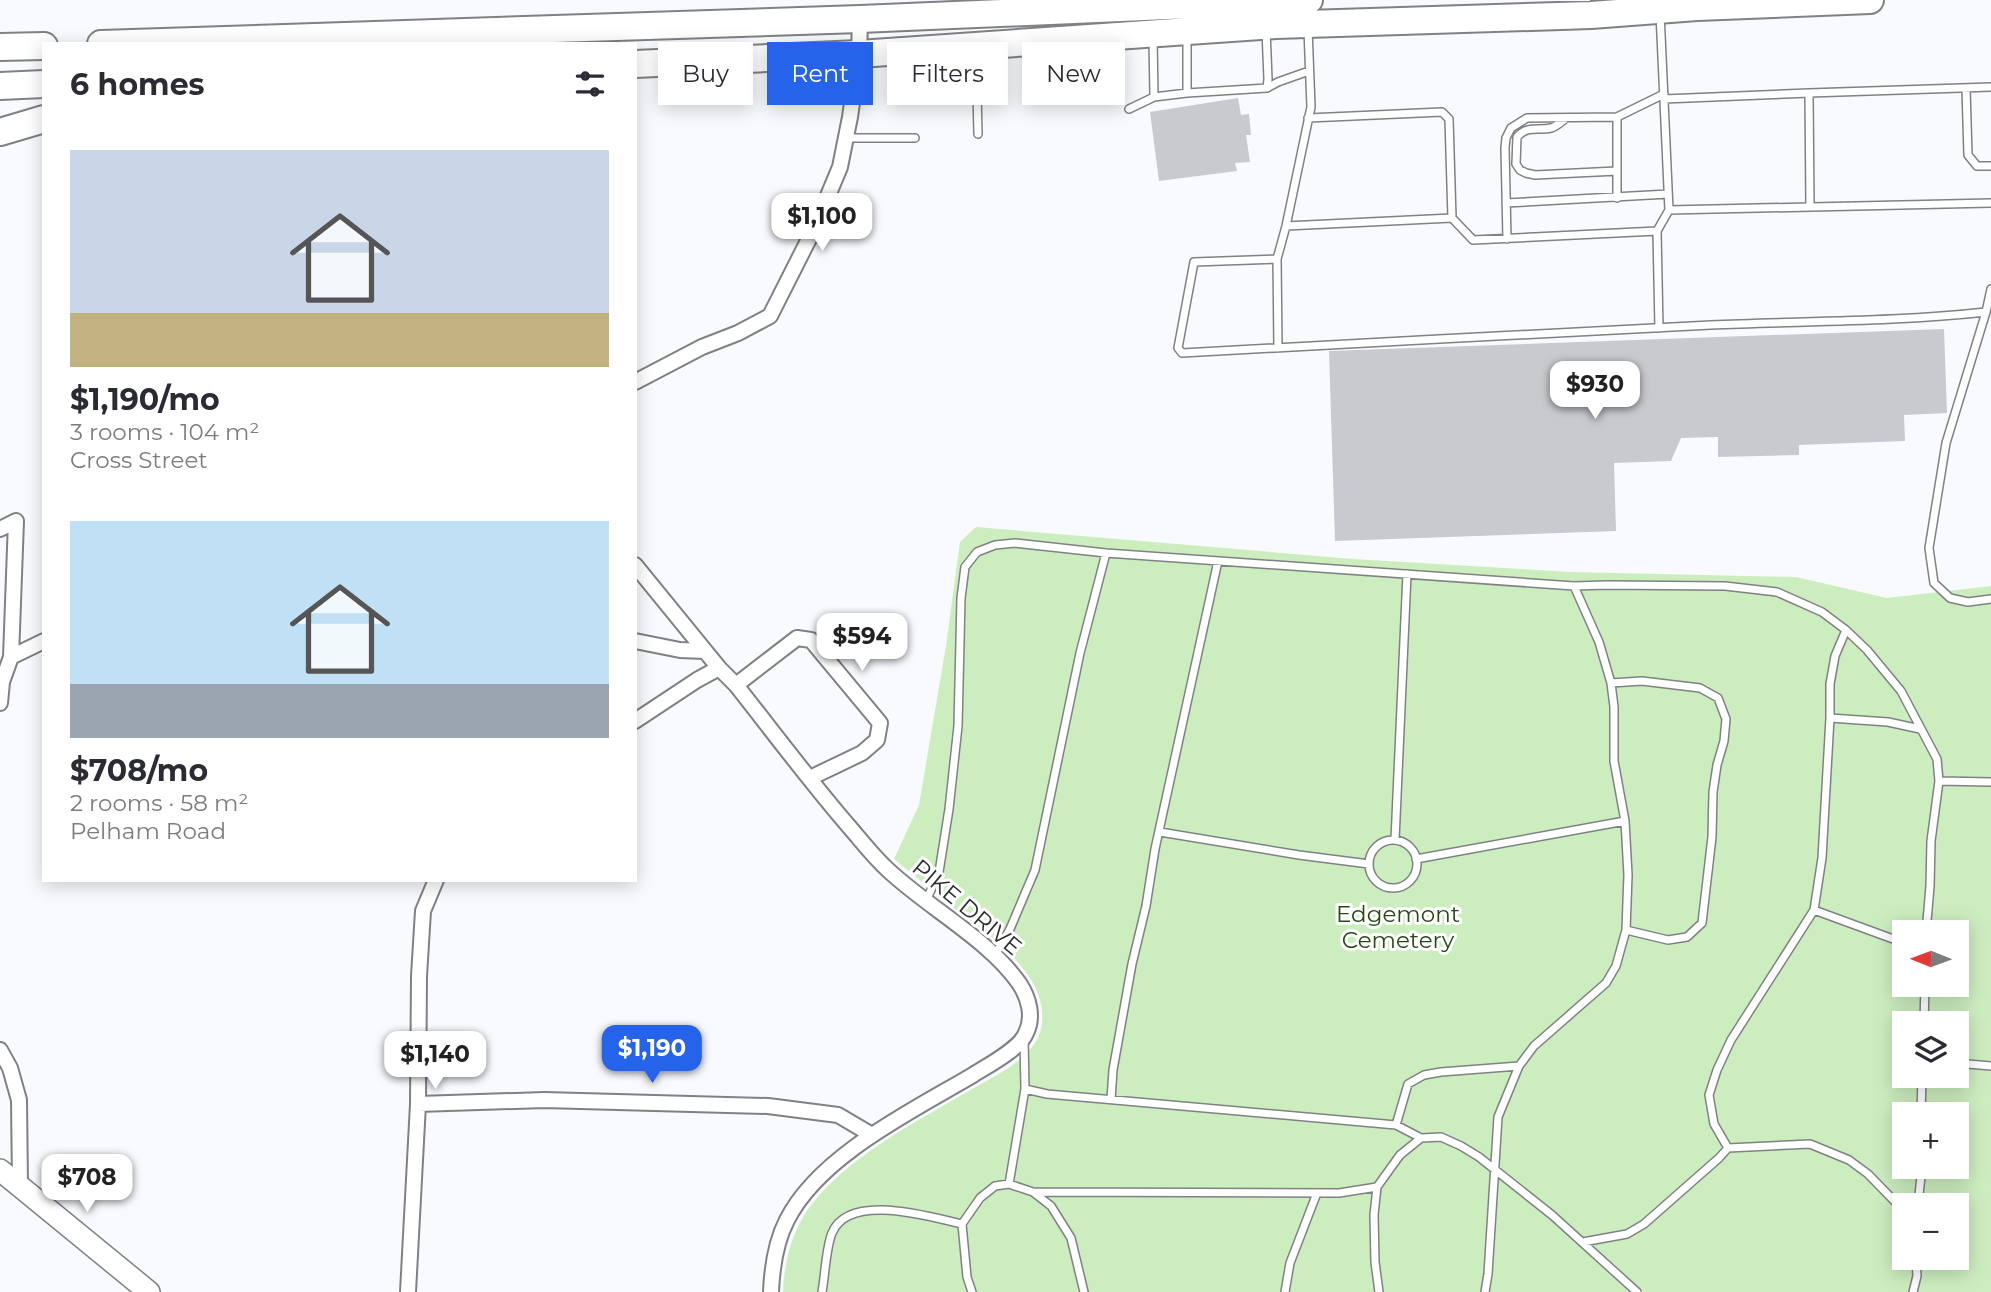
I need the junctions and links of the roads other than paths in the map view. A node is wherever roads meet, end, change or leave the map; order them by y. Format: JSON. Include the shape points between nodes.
{"nodes":[{"id":1,"x":1870,"y":0,"type":"edge"},
{"id":2,"x":1251,"y":1,"type":"edge"},
{"id":3,"x":1659,"y":5,"type":"edge"},
{"id":4,"x":1307,"y":8,"type":"edge"},
{"id":5,"x":860,"y":19,"type":"junction"},
{"id":6,"x":1266,"y":26,"type":"junction"},
{"id":7,"x":1187,"y":32,"type":"junction"},
{"id":8,"x":1153,"y":34,"type":"junction"},
{"id":9,"x":464,"y":38,"type":"edge"},
{"id":10,"x":223,"y":42,"type":"edge"},
{"id":11,"x":859,"y":42,"type":"edge"},
{"id":12,"x":1008,"y":44,"type":"edge"},
{"id":13,"x":42,"y":46,"type":"edge"},
{"id":14,"x":0,"y":47,"type":"edge"},
{"id":15,"x":767,"y":58,"type":"edge"},
{"id":16,"x":637,"y":64,"type":"edge"},
{"id":17,"x":1309,"y":71,"type":"junction"},
{"id":18,"x":42,"y":84,"type":"edge"},
{"id":19,"x":0,"y":86,"type":"edge"},
{"id":20,"x":1991,"y":87,"type":"edge"},
{"id":21,"x":1266,"y":88,"type":"junction"},
{"id":22,"x":1966,"y":88,"type":"junction"},
{"id":23,"x":1187,"y":93,"type":"junction"},
{"id":24,"x":1809,"y":93,"type":"junction"},
{"id":25,"x":1154,"y":97,"type":"junction"},
{"id":26,"x":1664,"y":97,"type":"junction"},
{"id":27,"x":851,"y":105,"type":"edge"},
{"id":28,"x":977,"y":105,"type":"edge"},
{"id":29,"x":1129,"y":108,"type":"dead end"},
{"id":30,"x":1617,"y":117,"type":"junction"},
{"id":31,"x":1308,"y":118,"type":"junction"},
{"id":32,"x":1566,"y":118,"type":"junction"},
{"id":33,"x":42,"y":120,"type":"edge"},
{"id":34,"x":0,"y":132,"type":"edge"},
{"id":35,"x":978,"y":134,"type":"dead end"},
{"id":36,"x":846,"y":138,"type":"junction"},
{"id":37,"x":915,"y":138,"type":"dead end"},
{"id":38,"x":1991,"y":166,"type":"edge"},
{"id":39,"x":1617,"y":171,"type":"junction"},
{"id":40,"x":1668,"y":194,"type":"junction"},
{"id":41,"x":1617,"y":198,"type":"junction"},
{"id":42,"x":1506,"y":203,"type":"junction"},
{"id":43,"x":1991,"y":203,"type":"edge"},
{"id":44,"x":1810,"y":207,"type":"junction"},
{"id":45,"x":1669,"y":210,"type":"junction"},
{"id":46,"x":1452,"y":218,"type":"junction"},
{"id":47,"x":1286,"y":226,"type":"junction"},
{"id":48,"x":1657,"y":231,"type":"junction"},
{"id":49,"x":1507,"y":239,"type":"junction"},
{"id":50,"x":1277,"y":259,"type":"junction"},
{"id":51,"x":1991,"y":289,"type":"edge"},
{"id":52,"x":1986,"y":312,"type":"junction"},
{"id":53,"x":1660,"y":328,"type":"junction"},
{"id":54,"x":1278,"y":348,"type":"junction"},
{"id":55,"x":637,"y":382,"type":"edge"},
{"id":56,"x":0,"y":529,"type":"edge"},
{"id":57,"x":1106,"y":553,"type":"junction"},
{"id":58,"x":1218,"y":561,"type":"junction"},
{"id":59,"x":637,"y":567,"type":"edge"},
{"id":60,"x":1407,"y":574,"type":"junction"},
{"id":61,"x":1574,"y":586,"type":"junction"},
{"id":62,"x":1991,"y":599,"type":"edge"},
{"id":63,"x":1846,"y":630,"type":"junction"},
{"id":64,"x":637,"y":641,"type":"edge"},
{"id":65,"x":42,"y":642,"type":"edge"},
{"id":66,"x":705,"y":651,"type":"junction"},
{"id":67,"x":10,"y":657,"type":"junction"},
{"id":68,"x":719,"y":668,"type":"junction"},
{"id":69,"x":1611,"y":683,"type":"junction"},
{"id":70,"x":736,"y":685,"type":"junction"},
{"id":71,"x":0,"y":703,"type":"edge"},
{"id":72,"x":1830,"y":718,"type":"junction"},
{"id":73,"x":637,"y":720,"type":"edge"},
{"id":74,"x":1920,"y":729,"type":"junction"},
{"id":75,"x":810,"y":778,"type":"junction"},
{"id":76,"x":1939,"y":781,"type":"junction"},
{"id":77,"x":1991,"y":782,"type":"edge"},
{"id":78,"x":1625,"y":821,"type":"junction"},
{"id":79,"x":1160,"y":832,"type":"junction"},
{"id":80,"x":1395,"y":840,"type":"junction"},
{"id":81,"x":1416,"y":859,"type":"junction"},
{"id":82,"x":1369,"y":864,"type":"junction"},
{"id":83,"x":435,"y":882,"type":"edge"},
{"id":84,"x":926,"y":901,"type":"junction"},
{"id":85,"x":1814,"y":910,"type":"junction"},
{"id":86,"x":1927,"y":920,"type":"edge"},
{"id":87,"x":1626,"y":930,"type":"junction"},
{"id":88,"x":1892,"y":939,"type":"edge"},
{"id":89,"x":995,"y":955,"type":"junction"},
{"id":90,"x":1024,"y":1038,"type":"junction"},
{"id":91,"x":0,"y":1050,"type":"edge"},
{"id":92,"x":1969,"y":1064,"type":"edge"},
{"id":93,"x":1520,"y":1066,"type":"junction"},
{"id":94,"x":1991,"y":1066,"type":"edge"},
{"id":95,"x":1025,"y":1089,"type":"junction"},
{"id":96,"x":1111,"y":1099,"type":"junction"},
{"id":97,"x":418,"y":1104,"type":"junction"},
{"id":98,"x":1396,"y":1125,"type":"junction"},
{"id":99,"x":872,"y":1135,"type":"junction"},
{"id":100,"x":1421,"y":1138,"type":"junction"},
{"id":101,"x":1728,"y":1148,"type":"junction"},
{"id":102,"x":0,"y":1170,"type":"edge"},
{"id":103,"x":1496,"y":1172,"type":"junction"},
{"id":104,"x":1009,"y":1184,"type":"junction"},
{"id":105,"x":20,"y":1185,"type":"junction"},
{"id":106,"x":1377,"y":1186,"type":"junction"},
{"id":107,"x":1033,"y":1192,"type":"junction"},
{"id":108,"x":1317,"y":1193,"type":"junction"},
{"id":109,"x":1892,"y":1199,"type":"edge"},
{"id":110,"x":962,"y":1224,"type":"junction"},
{"id":111,"x":1583,"y":1242,"type":"junction"},
{"id":112,"x":1917,"y":1270,"type":"edge"},
{"id":113,"x":1380,"y":1291,"type":"edge"},
{"id":114,"x":149,"y":1292,"type":"edge"},
{"id":115,"x":408,"y":1292,"type":"edge"},
{"id":116,"x":771,"y":1292,"type":"edge"},
{"id":117,"x":822,"y":1292,"type":"edge"},
{"id":118,"x":972,"y":1292,"type":"edge"},
{"id":119,"x":1084,"y":1292,"type":"edge"},
{"id":120,"x":1285,"y":1292,"type":"edge"},
{"id":121,"x":1485,"y":1292,"type":"edge"},
{"id":122,"x":1637,"y":1292,"type":"edge"},
{"id":123,"x":1913,"y":1292,"type":"edge"}],
"edges":[{"from":1,"to":3,"type":"highway"},
{"from":2,"to":4,"type":"highway"},
{"from":2,"to":5,"type":"highway"},
{"from":3,"to":4,"type":"highway","via":[[1591,15]]},
{"from":3,"to":26,"type":"lane"},
{"from":4,"to":6,"type":"highway"},
{"from":4,"to":17,"type":"lane"},
{"from":5,"to":9,"type":"highway"},
{"from":5,"to":11,"type":"street"},
{"from":6,"to":7,"type":"highway"},
{"from":6,"to":21,"type":"lane"},
{"from":7,"to":8,"type":"highway"},
{"from":7,"to":23,"type":"lane"},
{"from":8,"to":12,"type":"highway"},
{"from":8,"to":25,"type":"lane"},
{"from":9,"to":10,"type":"highway"},
{"from":13,"to":14,"type":"highway"},
{"from":15,"to":16,"type":"highway"},
{"from":17,"to":21,"type":"lane"},
{"from":17,"to":31,"type":"lane"},
{"from":18,"to":19,"type":"highway"},
{"from":20,"to":22,"type":"lane"},
{"from":21,"to":23,"type":"lane"},
{"from":22,"to":24,"type":"lane"},
{"from":22,"to":38,"type":"lane","via":[[1968,155],[1977,166]]},
{"from":23,"to":25,"type":"lane"},
{"from":24,"to":26,"type":"lane"},
{"from":24,"to":44,"type":"lane"},
{"from":25,"to":29,"type":"lane"},
{"from":26,"to":30,"type":"lane"},
{"from":26,"to":40,"type":"lane"},
{"from":27,"to":36,"type":"street"},
{"from":28,"to":35,"type":"lane"},
{"from":30,"to":32,"type":"lane"},
{"from":30,"to":39,"type":"lane"},
{"from":31,"to":46,"type":"lane","via":[[1442,112],[1449,119]]},
{"from":31,"to":47,"type":"lane"},
{"from":32,"to":39,"type":"lane","via":[[1552,128],[1529,129],[1517,137],[1520,170],[1535,175]]},
{"from":32,"to":42,"type":"lane","via":[[1527,118],[1511,128],[1505,148]]},
{"from":33,"to":34,"type":"highway"},
{"from":36,"to":37,"type":"lane"},
{"from":36,"to":55,"type":"street","via":[[840,167],[816,227],[770,316]]},
{"from":39,"to":41,"type":"lane"},
{"from":40,"to":41,"type":"lane"},
{"from":40,"to":45,"type":"lane"},
{"from":41,"to":42,"type":"lane"},
{"from":42,"to":49,"type":"lane"},
{"from":43,"to":44,"type":"lane"},
{"from":44,"to":45,"type":"lane"},
{"from":45,"to":48,"type":"lane"},
{"from":46,"to":47,"type":"lane"},
{"from":46,"to":49,"type":"lane","via":[[1473,240]]},
{"from":47,"to":50,"type":"lane"},
{"from":48,"to":49,"type":"lane"},
{"from":48,"to":53,"type":"lane"},
{"from":50,"to":54,"type":"lane"},
{"from":50,"to":54,"type":"lane","via":[[1194,262],[1178,348],[1182,353]]},
{"from":51,"to":52,"type":"lane"},
{"from":52,"to":53,"type":"lane"},
{"from":52,"to":62,"type":"lane","via":[[1946,443],[1929,548],[1934,583],[1950,598],[1968,602]]},
{"from":53,"to":54,"type":"lane"},
{"from":56,"to":67,"type":"street","via":[[16,521]]},
{"from":57,"to":58,"type":"lane"},
{"from":57,"to":84,"type":"lane","via":[[1015,543],[977,552],[965,567],[950,795],[939,872]]},
{"from":57,"to":89,"type":"lane","via":[[1080,653],[1035,870]]},
{"from":58,"to":60,"type":"lane"},
{"from":58,"to":79,"type":"lane"},
{"from":59,"to":66,"type":"street","name":"PIKE DRIVE"},
{"from":60,"to":61,"type":"lane"},
{"from":60,"to":80,"type":"lane"},
{"from":61,"to":63,"type":"lane","via":[[1725,586],[1777,592],[1822,612]]},
{"from":61,"to":69,"type":"lane"},
{"from":63,"to":72,"type":"lane","via":[[1835,656]]},
{"from":63,"to":74,"type":"lane","via":[[1901,691]]},
{"from":64,"to":66,"type":"street"},
{"from":65,"to":67,"type":"street"},
{"from":66,"to":68,"type":"street","name":"PIKE DRIVE"},
{"from":67,"to":71,"type":"street"},
{"from":68,"to":70,"type":"street","name":"PIKE DRIVE"},
{"from":68,"to":73,"type":"street"},
{"from":69,"to":78,"type":"lane","via":[[1614,761]]},
{"from":69,"to":87,"type":"lane","via":[[1642,681],[1700,688],[1718,698],[1726,719],[1713,792],[1702,923],[1687,937],[1668,940]]},
{"from":70,"to":75,"type":"street","name":"PIKE DRIVE"},
{"from":70,"to":75,"type":"street","via":[[797,638],[811,640],[880,723],[877,740],[862,753]]},
{"from":72,"to":74,"type":"lane"},
{"from":72,"to":85,"type":"lane","via":[[1822,858]]},
{"from":74,"to":76,"type":"lane","via":[[1937,759]]},
{"from":75,"to":84,"type":"street","name":"PIKE DRIVE","via":[[886,868]]},
{"from":76,"to":77,"type":"lane"},
{"from":76,"to":86,"type":"lane"},
{"from":78,"to":81,"type":"lane"},
{"from":78,"to":87,"type":"lane"},
{"from":79,"to":82,"type":"lane"},
{"from":79,"to":96,"type":"lane","via":[[1132,964]]},
{"from":80,"to":81,"type":"lane","via":[[1409,846]]},
{"from":80,"to":82,"type":"lane","via":[[1374,849]]},
{"from":81,"to":82,"type":"lane","via":[[1410,881],[1395,888],[1374,879]]},
{"from":83,"to":97,"type":"street","via":[[423,911]]},
{"from":84,"to":89,"type":"street","name":"PIKE DRIVE"},
{"from":85,"to":88,"type":"lane"},
{"from":85,"to":101,"type":"lane","via":[[1731,1040],[1717,1070],[1709,1095],[1714,1124]]},
{"from":87,"to":93,"type":"lane","via":[[1606,983],[1534,1046]]},
{"from":89,"to":90,"type":"street","name":"PIKE DRIVE","via":[[1027,999],[1031,1016]]},
{"from":90,"to":95,"type":"lane"},
{"from":90,"to":99,"type":"street","via":[[1003,1056]]},
{"from":91,"to":105,"type":"street","via":[[19,1100]]},
{"from":92,"to":94,"type":"lane"},
{"from":93,"to":98,"type":"lane","via":[[1424,1075],[1409,1084]]},
{"from":93,"to":103,"type":"lane","via":[[1498,1118]]},
{"from":95,"to":96,"type":"lane"},
{"from":95,"to":104,"type":"lane"},
{"from":96,"to":98,"type":"lane"},
{"from":97,"to":99,"type":"street","via":[[544,1100],[768,1106],[838,1115]]},
{"from":97,"to":115,"type":"street"},
{"from":98,"to":100,"type":"lane"},
{"from":99,"to":116,"type":"street","via":[[806,1191],[787,1220],[776,1252]]},
{"from":100,"to":103,"type":"lane","via":[[1441,1137],[1461,1146]]},
{"from":100,"to":106,"type":"lane","via":[[1400,1155]]},
{"from":101,"to":109,"type":"lane","via":[[1810,1144],[1849,1160]]},
{"from":101,"to":111,"type":"lane","via":[[1644,1224],[1627,1234]]},
{"from":102,"to":105,"type":"street"},
{"from":103,"to":111,"type":"lane"},
{"from":103,"to":121,"type":"lane"},
{"from":104,"to":107,"type":"lane"},
{"from":104,"to":110,"type":"lane","via":[[995,1185]]},
{"from":105,"to":114,"type":"street"},
{"from":106,"to":108,"type":"lane"},
{"from":106,"to":113,"type":"lane","via":[[1375,1262]]},
{"from":107,"to":108,"type":"lane"},
{"from":107,"to":119,"type":"lane","via":[[1051,1206],[1071,1238]]},
{"from":108,"to":120,"type":"lane","via":[[1290,1262]]},
{"from":110,"to":117,"type":"lane","via":[[885,1210],[841,1219],[831,1234]]},
{"from":110,"to":118,"type":"lane"},
{"from":111,"to":122,"type":"lane"},
{"from":112,"to":123,"type":"lane"}]}
